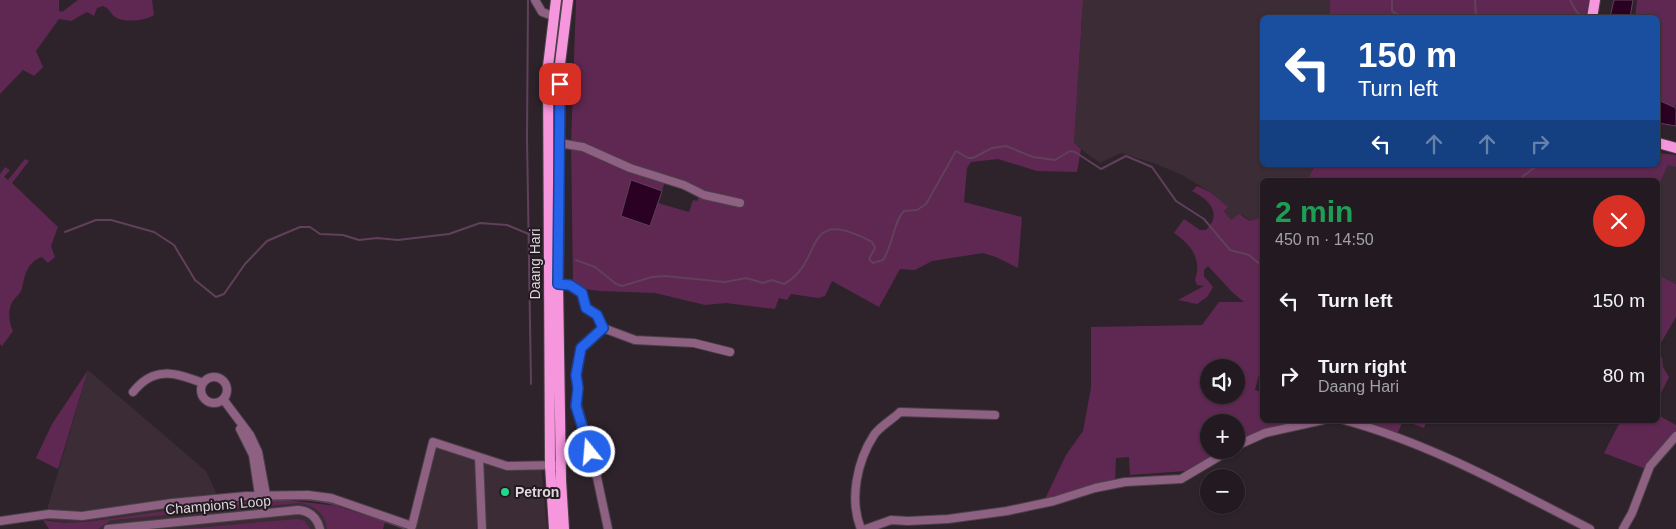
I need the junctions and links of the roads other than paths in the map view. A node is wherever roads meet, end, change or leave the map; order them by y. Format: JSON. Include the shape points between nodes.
{"nodes":[{"id":1,"x":535,"y":0,"type":"edge"},
{"id":2,"x":556,"y":0,"type":"edge"},
{"id":3,"x":568,"y":0,"type":"edge"},
{"id":4,"x":1594,"y":0,"type":"edge"},
{"id":5,"x":1592,"y":15,"type":"edge"},
{"id":6,"x":553,"y":16,"type":"junction"},
{"id":7,"x":559,"y":143,"type":"junction"},
{"id":8,"x":1660,"y":144,"type":"edge"},
{"id":9,"x":1676,"y":148,"type":"edge"},
{"id":10,"x":740,"y":204,"type":"dead end"},
{"id":11,"x":558,"y":284,"type":"junction"},
{"id":12,"x":603,"y":328,"type":"junction"},
{"id":13,"x":730,"y":352,"type":"dead end"},
{"id":14,"x":203,"y":382,"type":"junction"},
{"id":15,"x":133,"y":392,"type":"dead end"},
{"id":16,"x":221,"y":400,"type":"junction"},
{"id":17,"x":995,"y":415,"type":"dead end"},
{"id":18,"x":1309,"y":423,"type":"edge"},
{"id":19,"x":1356,"y":423,"type":"edge"},
{"id":20,"x":1676,"y":436,"type":"edge"},
{"id":21,"x":1245,"y":442,"type":"edge"},
{"id":22,"x":479,"y":457,"type":"junction"},
{"id":23,"x":1215,"y":459,"type":"edge"},
{"id":24,"x":550,"y":465,"type":"junction"},
{"id":25,"x":561,"y":465,"type":"junction"},
{"id":26,"x":263,"y":495,"type":"junction"},
{"id":27,"x":0,"y":520,"type":"edge"},
{"id":28,"x":108,"y":529,"type":"edge"},
{"id":29,"x":320,"y":529,"type":"edge"},
{"id":30,"x":482,"y":529,"type":"edge"},
{"id":31,"x":554,"y":529,"type":"edge"},
{"id":32,"x":564,"y":529,"type":"edge"},
{"id":33,"x":608,"y":529,"type":"edge"},
{"id":34,"x":861,"y":529,"type":"edge"},
{"id":35,"x":866,"y":529,"type":"edge"},
{"id":36,"x":1590,"y":529,"type":"edge"},
{"id":37,"x":1622,"y":529,"type":"edge"}],
"edges":[{"from":1,"to":6,"type":"street","via":[[542,12]]},
{"from":2,"to":6,"type":"main road","name":"Daang Hari"},
{"from":3,"to":7,"type":"main road","name":"Daang Hari","via":[[560,64]]},
{"from":4,"to":5,"type":"main road"},
{"from":6,"to":24,"type":"main road","name":"Daang Hari","via":[[548,66]]},
{"from":7,"to":10,"type":"street","via":[[584,147],[630,168],[704,195]]},
{"from":7,"to":11,"type":"main road","name":"Daang Hari"},
{"from":8,"to":9,"type":"main road"},
{"from":11,"to":12,"type":"street","via":[[570,285],[582,293],[586,308],[597,315]]},
{"from":11,"to":25,"type":"main road","name":"Daang Hari"},
{"from":12,"to":13,"type":"street","via":[[635,340],[694,344]]},
{"from":12,"to":33,"type":"street","via":[[581,348],[576,401]]},
{"from":14,"to":15,"type":"street","via":[[175,373],[164,374],[146,378]]},
{"from":14,"to":16,"type":"street","via":[[201,391],[204,398],[211,402]]},
{"from":14,"to":16,"type":"street","via":[[210,377],[222,380],[226,387]]},
{"from":16,"to":26,"type":"street","via":[[250,447]]},
{"from":17,"to":34,"type":"street","via":[[900,412],[874,435],[861,464],[856,492]]},
{"from":18,"to":21,"type":"street","via":[[1264,433]]},
{"from":19,"to":36,"type":"street","via":[[1435,451]]},
{"from":20,"to":37,"type":"street","via":[[1650,466]]},
{"from":22,"to":24,"type":"street","via":[[507,466]]},
{"from":22,"to":26,"type":"street","via":[[437,442],[432,444],[412,526],[331,498]]},
{"from":22,"to":30,"type":"street"},
{"from":23,"to":35,"type":"street","via":[[1181,480],[1126,482],[1007,511],[948,519],[891,520]]},
{"from":24,"to":25,"type":"street"},
{"from":24,"to":31,"type":"main road","name":"Daang Hari"},
{"from":25,"to":32,"type":"main road","name":"Daang Hari"},
{"from":26,"to":27,"type":"street","via":[[172,502],[82,516],[49,514]]},
{"from":28,"to":29,"type":"street","name":"Champions Loop","via":[[298,510],[314,516]]}]}
